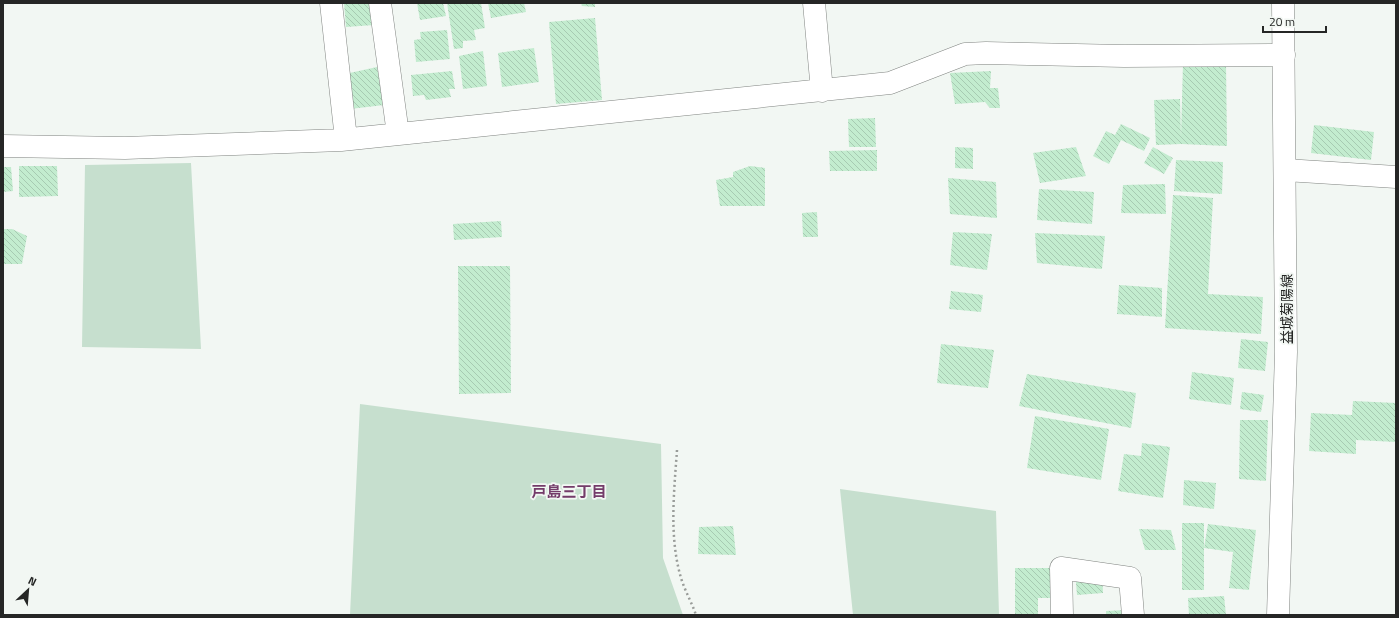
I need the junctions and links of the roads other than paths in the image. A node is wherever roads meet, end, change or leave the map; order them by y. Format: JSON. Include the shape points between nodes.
{"nodes":[{"id":1,"x":331,"y":3,"type":"edge"},
{"id":2,"x":380,"y":3,"type":"edge"},
{"id":3,"x":814,"y":3,"type":"edge"},
{"id":4,"x":1283,"y":3,"type":"edge"},
{"id":5,"x":1284,"y":55,"type":"junction"},
{"id":6,"x":822,"y":91,"type":"junction"},
{"id":7,"x":398,"y":134,"type":"junction"},
{"id":8,"x":346,"y":139,"type":"junction"},
{"id":9,"x":3,"y":146,"type":"edge"},
{"id":10,"x":1285,"y":170,"type":"junction"},
{"id":11,"x":1396,"y":176,"type":"edge"},
{"id":12,"x":1062,"y":615,"type":"edge"},
{"id":13,"x":1133,"y":615,"type":"edge"},
{"id":14,"x":1278,"y":615,"type":"edge"}],
"edges":[{"from":1,"to":8,"type":"street"},
{"from":2,"to":7,"type":"street"},
{"from":3,"to":6,"type":"street"},
{"from":4,"to":5,"type":"street","name":"益城菊陽線"},
{"from":5,"to":6,"type":"street","via":[[965,54],[890,83]]},
{"from":5,"to":10,"type":"street","name":"益城菊陽線"},
{"from":6,"to":7,"type":"street"},
{"from":7,"to":8,"type":"street"},
{"from":8,"to":9,"type":"street","via":[[125,148]]},
{"from":10,"to":11,"type":"street"},
{"from":10,"to":14,"type":"street","name":"益城菊陽線","via":[[1286,352]]},
{"from":12,"to":13,"type":"street","via":[[1061,568],[1130,578]]}]}
